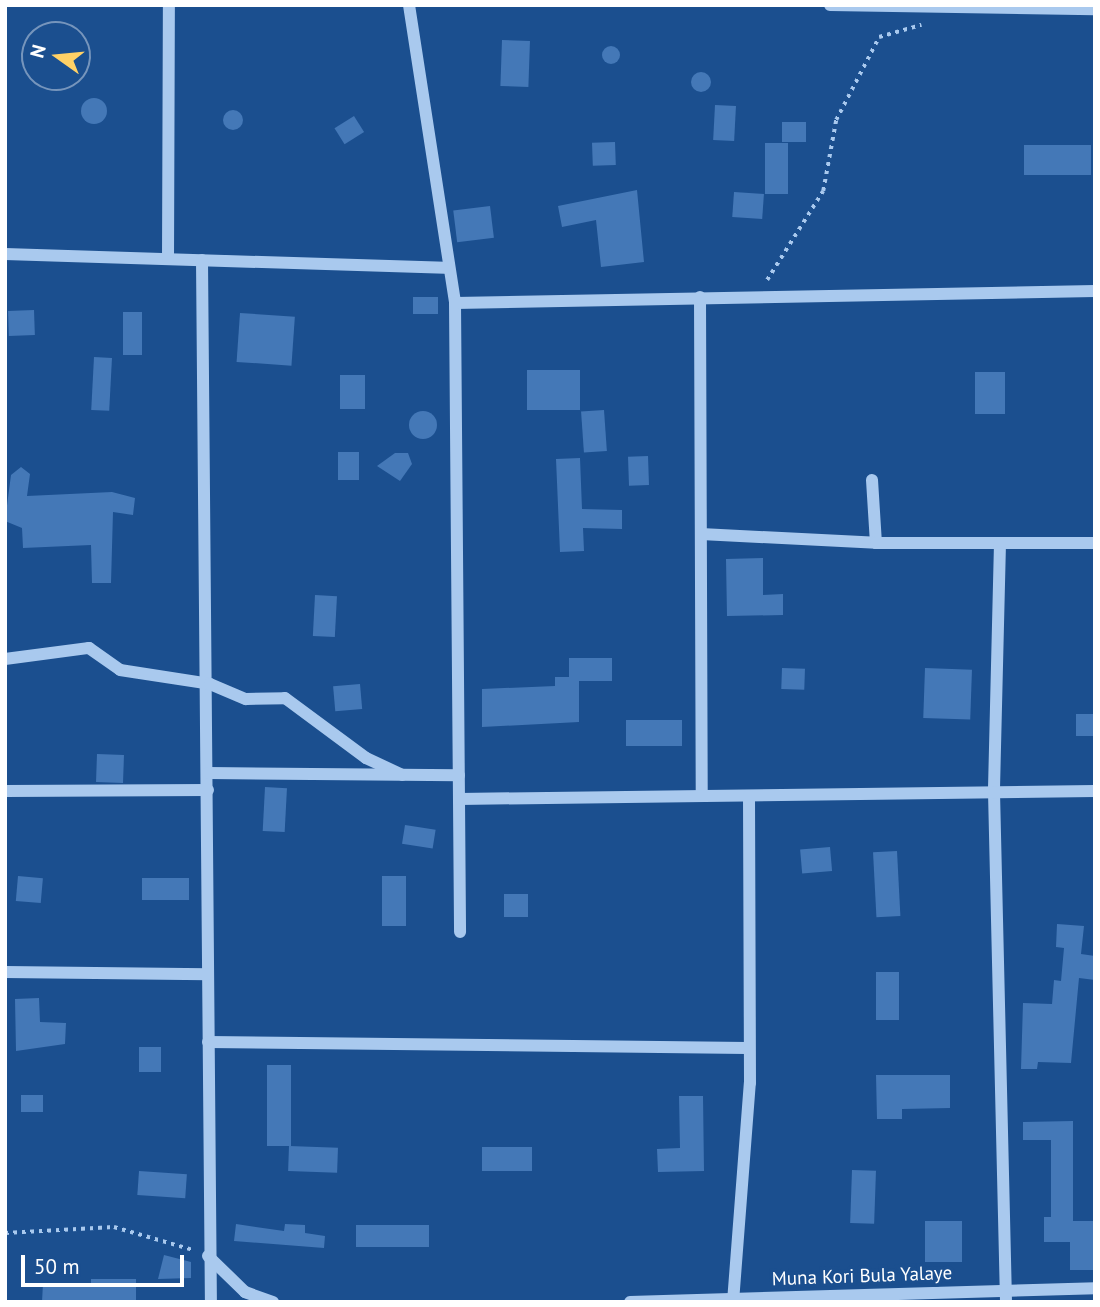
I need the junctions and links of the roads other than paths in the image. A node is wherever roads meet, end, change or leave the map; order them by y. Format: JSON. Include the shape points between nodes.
{"nodes":[{"id":1,"x":169,"y":5,"type":"edge"},
{"id":2,"x":409,"y":5,"type":"edge"},
{"id":3,"x":830,"y":5,"type":"edge"},
{"id":4,"x":982,"y":6,"type":"edge"},
{"id":5,"x":1095,"y":9,"type":"edge"},
{"id":6,"x":5,"y":254,"type":"edge"},
{"id":7,"x":168,"y":259,"type":"junction"},
{"id":8,"x":202,"y":260,"type":"junction"},
{"id":9,"x":445,"y":268,"type":"junction"},
{"id":10,"x":1095,"y":291,"type":"edge"},
{"id":11,"x":700,"y":297,"type":"junction"},
{"id":12,"x":455,"y":303,"type":"junction"},
{"id":13,"x":872,"y":480,"type":"dead end"},
{"id":14,"x":701,"y":534,"type":"junction"},
{"id":15,"x":876,"y":543,"type":"junction"},
{"id":16,"x":1000,"y":543,"type":"junction"},
{"id":17,"x":1095,"y":543,"type":"edge"},
{"id":18,"x":5,"y":659,"type":"edge"},
{"id":19,"x":210,"y":684,"type":"junction"},
{"id":20,"x":208,"y":773,"type":"junction"},
{"id":21,"x":402,"y":775,"type":"junction"},
{"id":22,"x":459,"y":775,"type":"junction"},
{"id":23,"x":208,"y":790,"type":"junction"},
{"id":24,"x":5,"y":791,"type":"edge"},
{"id":25,"x":1095,"y":791,"type":"edge"},
{"id":26,"x":994,"y":792,"type":"junction"},
{"id":27,"x":702,"y":796,"type":"junction"},
{"id":28,"x":749,"y":796,"type":"junction"},
{"id":29,"x":459,"y":799,"type":"junction"},
{"id":30,"x":460,"y":932,"type":"dead end"},
{"id":31,"x":5,"y":972,"type":"edge"},
{"id":32,"x":208,"y":974,"type":"junction"},
{"id":33,"x":208,"y":1042,"type":"junction"},
{"id":34,"x":747,"y":1048,"type":"junction"},
{"id":35,"x":208,"y":1256,"type":"junction"},
{"id":36,"x":1095,"y":1288,"type":"edge"},
{"id":37,"x":1006,"y":1296,"type":"edge"},
{"id":38,"x":733,"y":1301,"type":"edge"},
{"id":39,"x":211,"y":1302,"type":"edge"},
{"id":40,"x":273,"y":1302,"type":"edge"},
{"id":41,"x":630,"y":1302,"type":"edge"}],
"edges":[{"from":1,"to":7,"type":"street"},
{"from":2,"to":9,"type":"street"},
{"from":3,"to":4,"type":"street"},
{"from":4,"to":5,"type":"street"},
{"from":6,"to":7,"type":"street"},
{"from":7,"to":8,"type":"street"},
{"from":8,"to":9,"type":"street"},
{"from":8,"to":19,"type":"street"},
{"from":9,"to":12,"type":"street"},
{"from":10,"to":11,"type":"street"},
{"from":11,"to":12,"type":"street"},
{"from":11,"to":14,"type":"street"},
{"from":12,"to":22,"type":"street"},
{"from":13,"to":15,"type":"street"},
{"from":14,"to":15,"type":"street"},
{"from":14,"to":27,"type":"street"},
{"from":15,"to":16,"type":"street"},
{"from":16,"to":17,"type":"street"},
{"from":16,"to":26,"type":"street"},
{"from":18,"to":19,"type":"street","via":[[89,648],[120,670]]},
{"from":19,"to":20,"type":"street"},
{"from":19,"to":21,"type":"street","via":[[246,699],[285,698],[366,758]]},
{"from":20,"to":21,"type":"street"},
{"from":20,"to":23,"type":"street"},
{"from":21,"to":22,"type":"street"},
{"from":22,"to":29,"type":"street"},
{"from":23,"to":24,"type":"street"},
{"from":23,"to":32,"type":"street"},
{"from":25,"to":26,"type":"street"},
{"from":26,"to":28,"type":"street"},
{"from":26,"to":37,"type":"street"},
{"from":27,"to":28,"type":"street"},
{"from":27,"to":29,"type":"street"},
{"from":28,"to":34,"type":"street"},
{"from":29,"to":30,"type":"street"},
{"from":31,"to":32,"type":"street"},
{"from":32,"to":33,"type":"street"},
{"from":33,"to":34,"type":"street"},
{"from":33,"to":35,"type":"street"},
{"from":34,"to":38,"type":"street"},
{"from":35,"to":39,"type":"street"},
{"from":35,"to":40,"type":"street","via":[[246,1292]]},
{"from":36,"to":37,"type":"street","name":"Muna Kori Bula Yalaye"},
{"from":37,"to":38,"type":"street","name":"Muna Kori Bula Yalaye"},
{"from":38,"to":41,"type":"street","name":"Muna Kori Bula Yalaye"}]}
